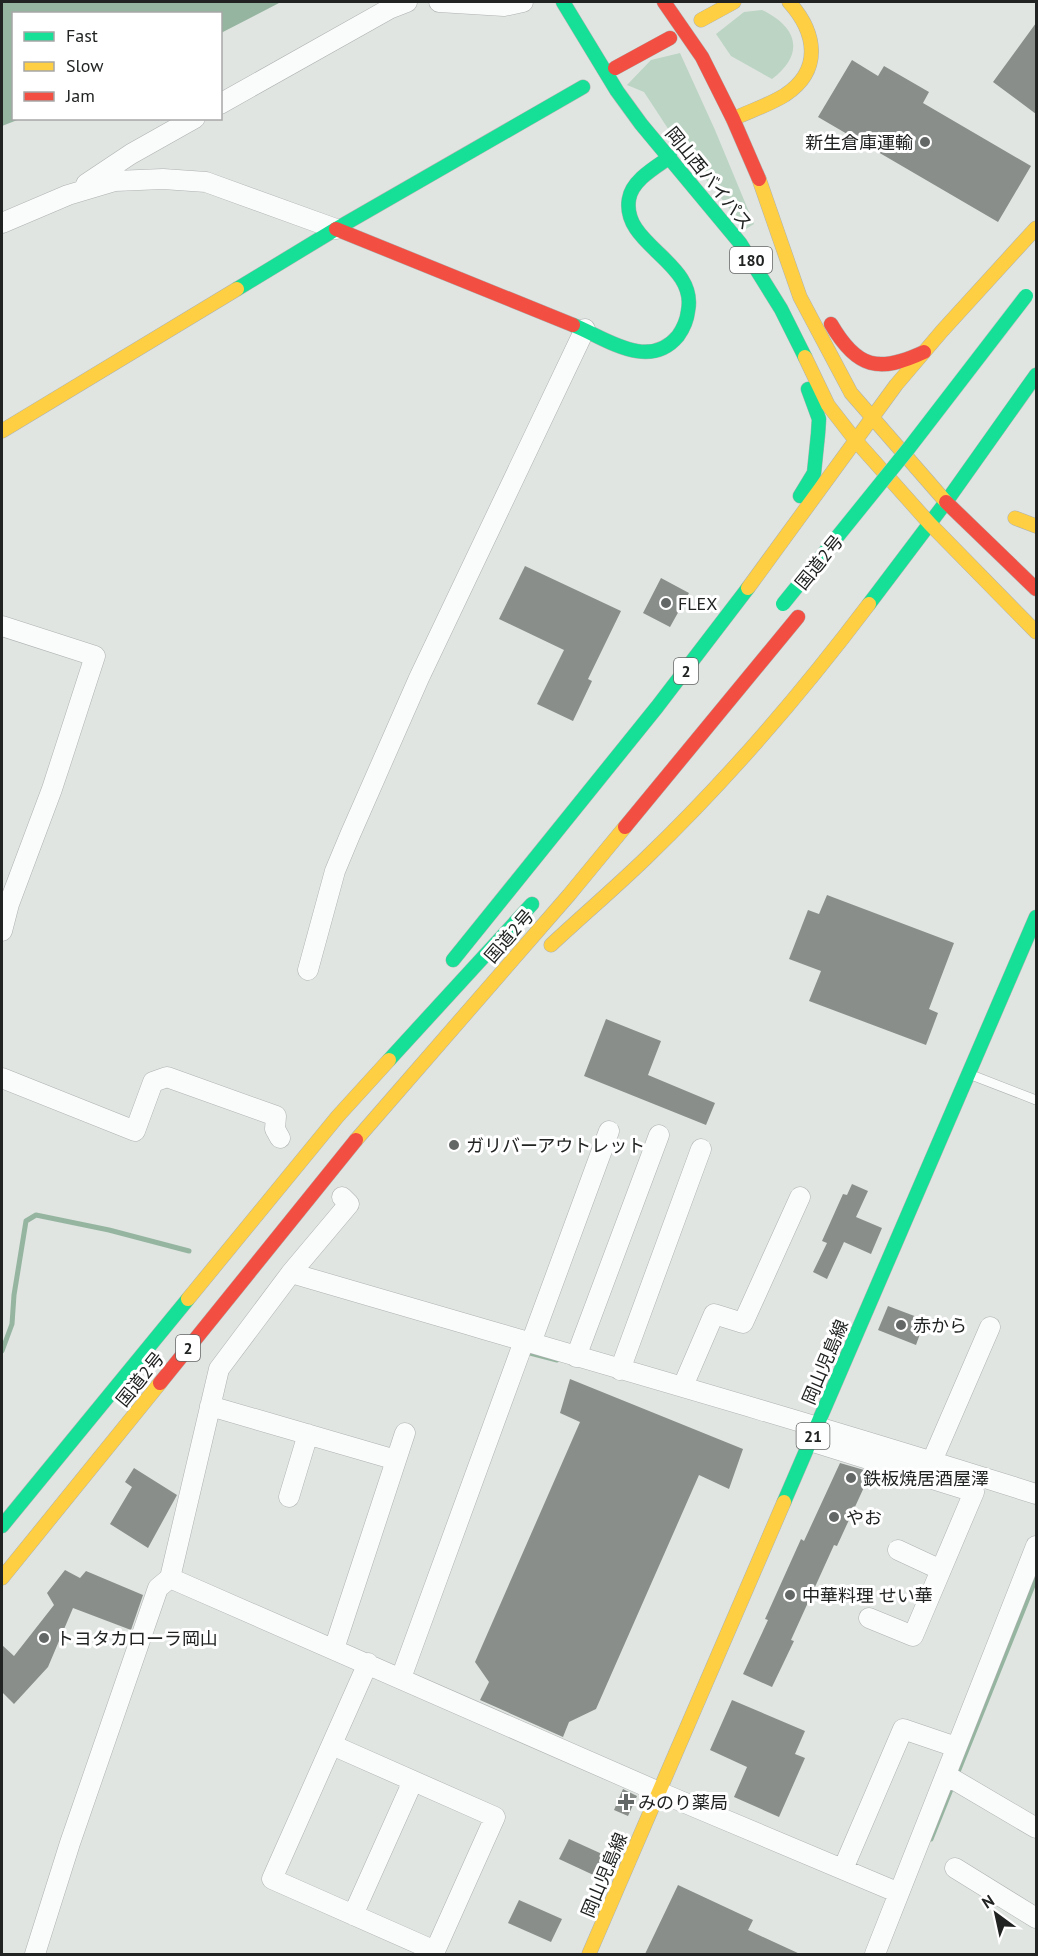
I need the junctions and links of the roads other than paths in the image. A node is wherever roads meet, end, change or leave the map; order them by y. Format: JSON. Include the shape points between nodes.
{"nodes":[{"id":1,"x":407,"y":2,"type":"edge"},
{"id":2,"x":439,"y":2,"type":"edge"},
{"id":3,"x":523,"y":2,"type":"edge"},
{"id":4,"x":563,"y":2,"type":"edge"},
{"id":5,"x":664,"y":2,"type":"edge"},
{"id":6,"x":789,"y":2,"type":"edge"},
{"id":7,"x":670,"y":38,"type":"dead end"},
{"id":8,"x":615,"y":68,"type":"dead end"},
{"id":9,"x":583,"y":87,"type":"dead end"},
{"id":10,"x":222,"y":103,"type":"edge"},
{"id":11,"x":733,"y":119,"type":"junction"},
{"id":12,"x":191,"y":120,"type":"edge"},
{"id":13,"x":670,"y":157,"type":"junction"},
{"id":14,"x":764,"y":191,"type":"junction"},
{"id":15,"x":68,"y":195,"type":"junction"},
{"id":16,"x":2,"y":223,"type":"edge"},
{"id":17,"x":1036,"y":228,"type":"edge"},
{"id":18,"x":336,"y":229,"type":"junction"},
{"id":19,"x":809,"y":280,"type":"dead end"},
{"id":20,"x":1036,"y":283,"type":"edge"},
{"id":21,"x":781,"y":309,"type":"junction"},
{"id":22,"x":824,"y":310,"type":"dead end"},
{"id":23,"x":585,"y":329,"type":"junction"},
{"id":24,"x":924,"y":352,"type":"junction"},
{"id":25,"x":1036,"y":375,"type":"edge"},
{"id":26,"x":871,"y":417,"type":"junction"},
{"id":27,"x":2,"y":431,"type":"edge"},
{"id":28,"x":856,"y":441,"type":"junction"},
{"id":29,"x":929,"y":454,"type":"dead end"},
{"id":30,"x":892,"y":499,"type":"dead end"},
{"id":31,"x":946,"y":502,"type":"junction"},
{"id":32,"x":1015,"y":518,"type":"dead end"},
{"id":33,"x":930,"y":524,"type":"junction"},
{"id":34,"x":1036,"y":526,"type":"edge"},
{"id":35,"x":1036,"y":589,"type":"edge"},
{"id":36,"x":779,"y":609,"type":"dead end"},
{"id":37,"x":801,"y":612,"type":"dead end"},
{"id":38,"x":721,"y":625,"type":"junction"},
{"id":39,"x":2,"y":626,"type":"edge"},
{"id":40,"x":1036,"y":632,"type":"edge"},
{"id":41,"x":544,"y":891,"type":"dead end"},
{"id":42,"x":1036,"y":916,"type":"edge"},
{"id":43,"x":2,"y":931,"type":"edge"},
{"id":44,"x":540,"y":956,"type":"dead end"},
{"id":45,"x":446,"y":969,"type":"dead end"},
{"id":46,"x":308,"y":970,"type":"dead end"},
{"id":47,"x":491,"y":1005,"type":"dead end"},
{"id":48,"x":412,"y":1015,"type":"dead end"},
{"id":49,"x":968,"y":1074,"type":"junction"},
{"id":50,"x":2,"y":1078,"type":"edge"},
{"id":51,"x":1036,"y":1100,"type":"edge"},
{"id":52,"x":338,"y":1116,"type":"junction"},
{"id":53,"x":374,"y":1118,"type":"junction"},
{"id":54,"x":609,"y":1131,"type":"dead end"},
{"id":55,"x":659,"y":1135,"type":"dead end"},
{"id":56,"x":280,"y":1138,"type":"dead end"},
{"id":57,"x":701,"y":1149,"type":"dead end"},
{"id":58,"x":342,"y":1197,"type":"dead end"},
{"id":59,"x":800,"y":1197,"type":"dead end"},
{"id":60,"x":291,"y":1273,"type":"junction"},
{"id":61,"x":990,"y":1327,"type":"dead end"},
{"id":62,"x":524,"y":1346,"type":"junction"},
{"id":63,"x":576,"y":1357,"type":"junction"},
{"id":64,"x":621,"y":1370,"type":"junction"},
{"id":65,"x":683,"y":1386,"type":"junction"},
{"id":66,"x":210,"y":1406,"type":"junction"},
{"id":67,"x":405,"y":1433,"type":"dead end"},
{"id":68,"x":814,"y":1433,"type":"junction"},
{"id":69,"x":308,"y":1434,"type":"junction"},
{"id":70,"x":396,"y":1460,"type":"junction"},
{"id":71,"x":932,"y":1461,"type":"junction"},
{"id":72,"x":954,"y":1477,"type":"junction"},
{"id":73,"x":1036,"y":1494,"type":"edge"},
{"id":74,"x":290,"y":1497,"type":"dead end"},
{"id":75,"x":2,"y":1526,"type":"edge"},
{"id":76,"x":1036,"y":1546,"type":"edge"},
{"id":77,"x":898,"y":1550,"type":"dead end"},
{"id":78,"x":941,"y":1570,"type":"junction"},
{"id":79,"x":2,"y":1578,"type":"edge"},
{"id":80,"x":171,"y":1578,"type":"junction"},
{"id":81,"x":869,"y":1617,"type":"dead end"},
{"id":82,"x":334,"y":1648,"type":"junction"},
{"id":83,"x":368,"y":1664,"type":"junction"},
{"id":84,"x":401,"y":1678,"type":"junction"},
{"id":85,"x":332,"y":1745,"type":"junction"},
{"id":86,"x":956,"y":1747,"type":"junction"},
{"id":87,"x":952,"y":1778,"type":"junction"},
{"id":88,"x":413,"y":1781,"type":"junction"},
{"id":89,"x":659,"y":1792,"type":"junction"},
{"id":90,"x":1036,"y":1828,"type":"edge"},
{"id":91,"x":955,"y":1868,"type":"dead end"},
{"id":92,"x":843,"y":1869,"type":"junction"},
{"id":93,"x":899,"y":1893,"type":"junction"},
{"id":94,"x":352,"y":1915,"type":"junction"},
{"id":95,"x":1036,"y":1918,"type":"edge"},
{"id":96,"x":35,"y":1954,"type":"edge"},
{"id":97,"x":589,"y":1954,"type":"edge"},
{"id":98,"x":875,"y":1954,"type":"edge"}],
"edges":[{"from":1,"to":10,"type":"street"},
{"from":2,"to":3,"type":"street","via":[[504,6]]},
{"from":4,"to":13,"type":"main road","name":"岡山西バイパス","number":"180","via":[[617,92]]},
{"from":5,"to":11,"type":"main road","name":"岡山西バイパス","number":"180","via":[[702,57]]},
{"from":6,"to":11,"type":"main road","via":[[805,19],[812,42],[809,64],[798,83],[785,94]]},
{"from":7,"to":8,"type":"main road"},
{"from":9,"to":18,"type":"main road"},
{"from":11,"to":14,"type":"main road","name":"岡山西バイパス","number":"180"},
{"from":12,"to":15,"type":"street"},
{"from":13,"to":21,"type":"main road","name":"岡山西バイパス","number":"180","via":[[740,243]]},
{"from":13,"to":23,"type":"main road","via":[[633,189],[629,214],[636,230],[677,271],[689,294],[689,314],[680,335],[664,348],[647,352],[625,350]]},
{"from":14,"to":19,"type":"main road"},
{"from":14,"to":26,"type":"main road","name":"岡山西バイパス","number":"180","via":[[800,297],[851,393]]},
{"from":15,"to":16,"type":"street"},
{"from":15,"to":18,"type":"street","via":[[115,181],[206,182]]},
{"from":17,"to":24,"type":"main road","number":"2"},
{"from":18,"to":23,"type":"main road"},
{"from":18,"to":27,"type":"main road"},
{"from":20,"to":36,"type":"main road","name":"国道2号","bridge":true},
{"from":21,"to":28,"type":"main road","name":"岡山西バイパス","number":"180","via":[[828,405]]},
{"from":21,"to":38,"type":"main road","via":[[785,341],[819,419],[814,473],[731,598]]},
{"from":22,"to":24,"type":"main road","via":[[850,351],[869,364],[891,365]]},
{"from":23,"to":46,"type":"street","via":[[424,667],[350,835],[335,871]]},
{"from":24,"to":26,"type":"main road","number":"2"},
{"from":25,"to":31,"type":"main road"},
{"from":26,"to":28,"type":"main road","number":"2"},
{"from":26,"to":31,"type":"main road","name":"岡山西バイパス","number":"180"},
{"from":28,"to":33,"type":"main road","name":"岡山西バイパス","number":"180"},
{"from":28,"to":38,"type":"main road","number":"2"},
{"from":29,"to":30,"type":"main road"},
{"from":31,"to":33,"type":"main road"},
{"from":31,"to":35,"type":"main road","number":"180"},
{"from":32,"to":34,"type":"main road"},
{"from":33,"to":40,"type":"main road","number":"180"},
{"from":33,"to":44,"type":"main road","via":[[799,692],[722,780],[646,858]]},
{"from":37,"to":53,"type":"main road","name":"国道2号","number":"2","via":[[569,895]]},
{"from":38,"to":45,"type":"main road","number":"2"},
{"from":39,"to":43,"type":"street","via":[[95,656]]},
{"from":41,"to":52,"type":"main road","name":"国道2号","number":"2"},
{"from":42,"to":49,"type":"main road","name":"岡山児島線","number":"21"},
{"from":47,"to":53,"type":"main road","number":"2"},
{"from":48,"to":52,"type":"main road","number":"2"},
{"from":49,"to":51,"type":"lane"},
{"from":49,"to":68,"type":"main road","name":"岡山児島線","number":"21"},
{"from":50,"to":56,"type":"street","via":[[135,1131],[153,1082],[167,1077],[276,1116]]},
{"from":52,"to":75,"type":"main road","name":"国道2号","number":"2"},
{"from":53,"to":79,"type":"main road","name":"国道2号","number":"2"},
{"from":54,"to":62,"type":"street"},
{"from":55,"to":63,"type":"street"},
{"from":57,"to":64,"type":"street"},
{"from":58,"to":60,"type":"street","via":[[349,1204]]},
{"from":59,"to":65,"type":"street","via":[[743,1323],[714,1314]]},
{"from":60,"to":62,"type":"street"},
{"from":60,"to":66,"type":"street","via":[[219,1369]]},
{"from":61,"to":71,"type":"street"},
{"from":62,"to":63,"type":"street"},
{"from":62,"to":84,"type":"street"},
{"from":63,"to":64,"type":"street"},
{"from":64,"to":65,"type":"street"},
{"from":65,"to":68,"type":"street"},
{"from":66,"to":69,"type":"street"},
{"from":66,"to":80,"type":"street"},
{"from":67,"to":70,"type":"street"},
{"from":68,"to":71,"type":"street"},
{"from":68,"to":72,"type":"street"},
{"from":68,"to":89,"type":"main road","name":"岡山児島線","number":"21"},
{"from":69,"to":70,"type":"street"},
{"from":69,"to":74,"type":"street"},
{"from":70,"to":82,"type":"street"},
{"from":71,"to":72,"type":"street"},
{"from":72,"to":73,"type":"street"},
{"from":72,"to":78,"type":"street","via":[[974,1492]]},
{"from":76,"to":86,"type":"street"},
{"from":77,"to":78,"type":"street"},
{"from":78,"to":81,"type":"street","via":[[913,1635]]},
{"from":80,"to":82,"type":"street"},
{"from":80,"to":96,"type":"street","via":[[158,1588]]},
{"from":82,"to":83,"type":"street"},
{"from":83,"to":84,"type":"street"},
{"from":83,"to":85,"type":"street"},
{"from":84,"to":89,"type":"street"},
{"from":85,"to":88,"type":"street"},
{"from":85,"to":94,"type":"street","via":[[272,1879]]},
{"from":86,"to":87,"type":"street"},
{"from":86,"to":92,"type":"street","via":[[903,1729]]},
{"from":87,"to":90,"type":"street"},
{"from":87,"to":93,"type":"street"},
{"from":88,"to":94,"type":"street"},
{"from":88,"to":94,"type":"street","via":[[495,1817],[435,1951]]},
{"from":89,"to":92,"type":"street"},
{"from":89,"to":97,"type":"main road","name":"岡山児島線","number":"21"},
{"from":91,"to":95,"type":"street"},
{"from":92,"to":93,"type":"street"},
{"from":93,"to":98,"type":"street"}]}
